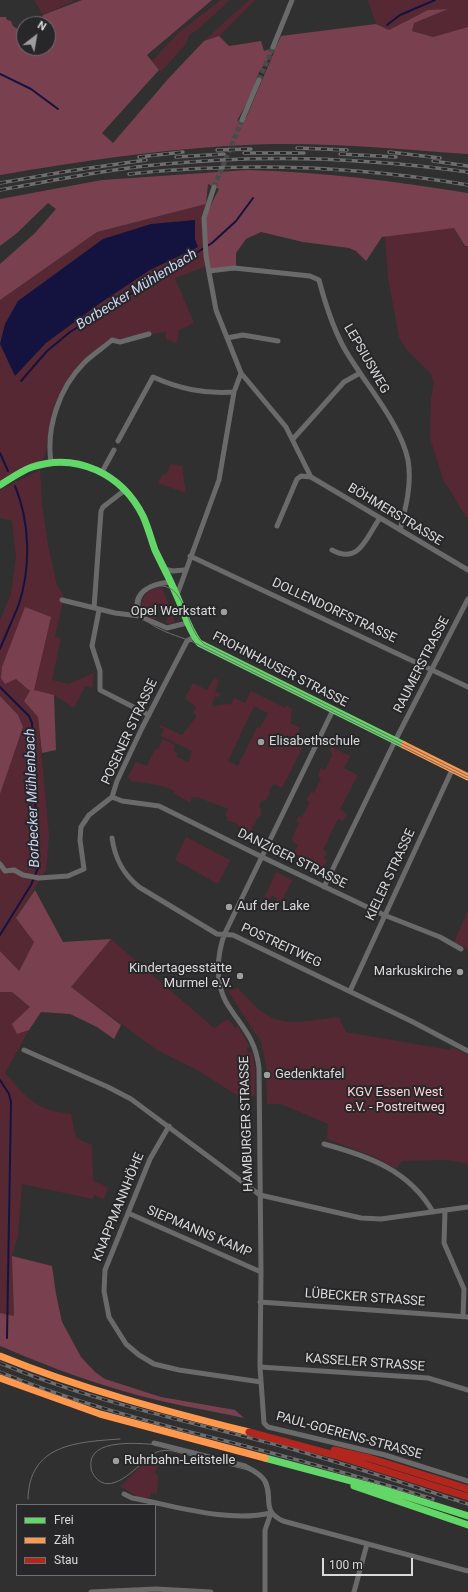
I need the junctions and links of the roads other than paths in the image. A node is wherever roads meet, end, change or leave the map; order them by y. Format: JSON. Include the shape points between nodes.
{"nodes":[{"id":1,"x":292,"y":0,"type":"edge"},
{"id":2,"x":272,"y":47,"type":"tunnel mouth"},
{"id":3,"x":259,"y":80,"type":"tunnel mouth"},
{"id":4,"x":242,"y":120,"type":"tunnel mouth"},
{"id":5,"x":214,"y":187,"type":"tunnel mouth"},
{"id":6,"x":209,"y":271,"type":"junction"},
{"id":7,"x":149,"y":334,"type":"dead end"},
{"id":8,"x":227,"y":338,"type":"junction"},
{"id":9,"x":278,"y":341,"type":"dead end"},
{"id":10,"x":241,"y":373,"type":"junction"},
{"id":11,"x":360,"y":373,"type":"junction"},
{"id":12,"x":234,"y":392,"type":"junction"},
{"id":13,"x":293,"y":438,"type":"junction"},
{"id":14,"x":118,"y":441,"type":"dead end"},
{"id":15,"x":114,"y":450,"type":"dead end"},
{"id":16,"x":51,"y":462,"type":"junction"},
{"id":17,"x":102,"y":472,"type":"junction"},
{"id":18,"x":311,"y":477,"type":"junction"},
{"id":19,"x":0,"y":485,"type":"edge"},
{"id":20,"x":125,"y":490,"type":"junction"},
{"id":21,"x":380,"y":518,"type":"junction"},
{"id":22,"x":277,"y":526,"type":"dead end"},
{"id":23,"x":400,"y":530,"type":"junction"},
{"id":24,"x":332,"y":550,"type":"dead end"},
{"id":25,"x":190,"y":556,"type":"junction"},
{"id":26,"x":164,"y":569,"type":"junction"},
{"id":27,"x":184,"y":570,"type":"junction"},
{"id":28,"x":468,"y":570,"type":"edge"},
{"id":29,"x":170,"y":582,"type":"junction"},
{"id":30,"x":176,"y":595,"type":"junction"},
{"id":31,"x":468,"y":599,"type":"edge"},
{"id":32,"x":62,"y":600,"type":"dead end"},
{"id":33,"x":96,"y":609,"type":"junction"},
{"id":34,"x":139,"y":616,"type":"junction"},
{"id":35,"x":187,"y":623,"type":"junction"},
{"id":36,"x":194,"y":637,"type":"junction"},
{"id":37,"x":432,"y":670,"type":"junction"},
{"id":38,"x":468,"y":688,"type":"edge"},
{"id":39,"x":333,"y":710,"type":"junction"},
{"id":40,"x":149,"y":715,"type":"junction"},
{"id":41,"x":395,"y":742,"type":"junction"},
{"id":42,"x":452,"y":770,"type":"junction"},
{"id":43,"x":468,"y":778,"type":"edge"},
{"id":44,"x":112,"y":797,"type":"junction"},
{"id":45,"x":112,"y":838,"type":"dead end"},
{"id":46,"x":262,"y":857,"type":"junction"},
{"id":47,"x":0,"y":864,"type":"edge"},
{"id":48,"x":324,"y":887,"type":"junction"},
{"id":49,"x":384,"y":915,"type":"junction"},
{"id":50,"x":224,"y":935,"type":"junction"},
{"id":51,"x":461,"y":949,"type":"dead end"},
{"id":52,"x":350,"y":991,"type":"junction"},
{"id":53,"x":24,"y":1050,"type":"dead end"},
{"id":54,"x":468,"y":1051,"type":"edge"},
{"id":55,"x":169,"y":1126,"type":"junction"},
{"id":56,"x":324,"y":1144,"type":"dead end"},
{"id":57,"x":260,"y":1195,"type":"junction"},
{"id":58,"x":468,"y":1208,"type":"edge"},
{"id":59,"x":445,"y":1211,"type":"junction"},
{"id":60,"x":433,"y":1212,"type":"junction"},
{"id":61,"x":128,"y":1214,"type":"junction"},
{"id":62,"x":262,"y":1272,"type":"junction"},
{"id":63,"x":260,"y":1302,"type":"junction"},
{"id":64,"x":466,"y":1317,"type":"edge"},
{"id":65,"x":0,"y":1356,"type":"edge"},
{"id":66,"x":260,"y":1367,"type":"junction"},
{"id":67,"x":0,"y":1378,"type":"edge"},
{"id":68,"x":261,"y":1382,"type":"junction"},
{"id":69,"x":468,"y":1391,"type":"edge"},
{"id":70,"x":154,"y":1443,"type":"dead end"},
{"id":71,"x":296,"y":1445,"type":"junction"},
{"id":72,"x":331,"y":1476,"type":"junction"},
{"id":73,"x":468,"y":1481,"type":"edge"},
{"id":74,"x":468,"y":1489,"type":"edge"},
{"id":75,"x":124,"y":1494,"type":"dead end"},
{"id":76,"x":468,"y":1497,"type":"edge"},
{"id":77,"x":271,"y":1513,"type":"junction"},
{"id":78,"x":468,"y":1516,"type":"edge"},
{"id":79,"x":468,"y":1525,"type":"edge"},
{"id":80,"x":367,"y":1544,"type":"junction"},
{"id":81,"x":468,"y":1570,"type":"edge"},
{"id":82,"x":91,"y":1592,"type":"edge"},
{"id":83,"x":211,"y":1592,"type":"edge"},
{"id":84,"x":265,"y":1592,"type":"edge"},
{"id":85,"x":354,"y":1592,"type":"edge"}],
"edges":[{"from":1,"to":2,"type":"street"},
{"from":3,"to":4,"type":"street"},
{"from":5,"to":6,"type":"street","via":[[204,218],[204,243]]},
{"from":6,"to":8,"type":"street","via":[[216,310]]},
{"from":6,"to":11,"type":"street","name":"LEPSIUSWEG","via":[[234,268],[310,276],[319,280],[335,329]]},
{"from":7,"to":16,"type":"street","via":[[120,342],[112,340],[78,370],[58,404],[53,418]]},
{"from":8,"to":9,"type":"street","via":[[243,335]]},
{"from":8,"to":10,"type":"street"},
{"from":10,"to":12,"type":"street"},
{"from":10,"to":13,"type":"street","via":[[279,417]]},
{"from":11,"to":13,"type":"street","via":[[344,382]]},
{"from":11,"to":23,"type":"street","name":"LEPSIUSWEG","via":[[400,438],[408,461],[408,499]]},
{"from":12,"to":14,"type":"street","via":[[199,392],[177,387],[153,377]]},
{"from":12,"to":25,"type":"street","via":[[220,475]]},
{"from":13,"to":18,"type":"street"},
{"from":15,"to":17,"type":"street"},
{"from":16,"to":17,"type":"main road","name":"FROHNHAUSER STRASSE","via":[[78,463]]},
{"from":16,"to":19,"type":"main road","name":"FROHNHAUSER STRASSE","via":[[30,468]]},
{"from":17,"to":20,"type":"main road","name":"FROHNHAUSER STRASSE"},
{"from":18,"to":21,"type":"street","name":"BÖHMERSTRASSE"},
{"from":18,"to":22,"type":"street","via":[[301,476],[296,479]]},
{"from":20,"to":26,"type":"main road","name":"FROHNHAUSER STRASSE","via":[[143,516]]},
{"from":20,"to":33,"type":"street","via":[[101,511]]},
{"from":21,"to":23,"type":"street","name":"BÖHMERSTRASSE"},
{"from":21,"to":24,"type":"street","via":[[362,546],[353,554],[344,555]]},
{"from":23,"to":28,"type":"street","name":"BÖHMERSTRASSE"},
{"from":25,"to":27,"type":"street"},
{"from":25,"to":37,"type":"street","name":"DOLLENDORFSTRASSE"},
{"from":26,"to":27,"type":"street"},
{"from":26,"to":29,"type":"main road","name":"FROHNHAUSER STRASSE"},
{"from":27,"to":30,"type":"street"},
{"from":29,"to":30,"type":"main road","name":"FROHNHAUSER STRASSE"},
{"from":29,"to":34,"type":"street","via":[[153,584],[143,591],[138,604]]},
{"from":30,"to":35,"type":"main road","name":"FROHNHAUSER STRASSE"},
{"from":31,"to":37,"type":"street","name":"RAUMERSTRASSE"},
{"from":32,"to":33,"type":"street"},
{"from":33,"to":34,"type":"street"},
{"from":33,"to":40,"type":"street","via":[[92,646],[100,671],[100,690]]},
{"from":34,"to":35,"type":"street","via":[[167,628]]},
{"from":35,"to":36,"type":"main road","name":"FROHNHAUSER STRASSE"},
{"from":36,"to":39,"type":"main road","name":"FROHNHAUSER STRASSE","via":[[203,645]]},
{"from":36,"to":40,"type":"street","name":"POSENER STRASSE","via":[[187,641]]},
{"from":37,"to":38,"type":"street","name":"DOLLENDORFSTRASSE"},
{"from":37,"to":41,"type":"street","name":"RAUMERSTRASSE"},
{"from":39,"to":41,"type":"main road","name":"FROHNHAUSER STRASSE"},
{"from":39,"to":46,"type":"street","name":"HAMBURGER STRASSE"},
{"from":40,"to":44,"type":"street","name":"POSENER STRASSE","via":[[117,781]]},
{"from":41,"to":42,"type":"main road","name":"FROHNHAUSER STRASSE"},
{"from":41,"to":48,"type":"street","name":"RAUMERSTRASSE"},
{"from":42,"to":43,"type":"main road","name":"FROHNHAUSER STRASSE"},
{"from":42,"to":49,"type":"street","name":"KIELER STRASSE"},
{"from":44,"to":46,"type":"street","name":"DANZIGER STRASSE","via":[[159,806]]},
{"from":44,"to":47,"type":"street","name":"POSENER STRASSE","via":[[89,815],[81,827],[84,869],[68,876],[39,878],[14,870],[5,871]]},
{"from":45,"to":50,"type":"street","name":"POSTREITWEG","via":[[116,857],[128,878],[211,931]]},
{"from":46,"to":48,"type":"street","name":"DANZIGER STRASSE"},
{"from":46,"to":50,"type":"street","name":"HAMBURGER STRASSE"},
{"from":48,"to":49,"type":"street","name":"DANZIGER STRASSE"},
{"from":49,"to":51,"type":"street","name":"DANZIGER STRASSE","via":[[440,937]]},
{"from":49,"to":52,"type":"street","name":"KIELER STRASSE"},
{"from":50,"to":52,"type":"street","name":"POSTREITWEG","via":[[232,935]]},
{"from":50,"to":57,"type":"street","name":"HAMBURGER STRASSE","via":[[218,966],[222,991],[250,1036],[257,1054]]},
{"from":52,"to":54,"type":"street","name":"POSTREITWEG"},
{"from":53,"to":55,"type":"street","via":[[118,1092]]},
{"from":55,"to":57,"type":"street"},
{"from":55,"to":61,"type":"street","name":"KNAPPMANNHÖHE","via":[[150,1159]]},
{"from":56,"to":60,"type":"street","via":[[357,1153],[386,1165],[416,1188]]},
{"from":57,"to":60,"type":"street","via":[[361,1218],[381,1219]]},
{"from":57,"to":62,"type":"street","name":"HAMBURGER STRASSE"},
{"from":58,"to":59,"type":"street"},
{"from":59,"to":60,"type":"street"},
{"from":59,"to":64,"type":"street","via":[[444,1243],[464,1290]]},
{"from":61,"to":62,"type":"street","name":"SIEPMANNS KAMP"},
{"from":61,"to":68,"type":"street","name":"KNAPPMANNHÖHE","via":[[104,1277],[106,1308],[120,1336],[139,1355],[154,1364]]},
{"from":62,"to":63,"type":"street","name":"HAMBURGER STRASSE"},
{"from":63,"to":64,"type":"street","name":"LÜBECKER STRASSE"},
{"from":63,"to":66,"type":"street","name":"HAMBURGER STRASSE"},
{"from":65,"to":71,"type":"main road","via":[[104,1394]]},
{"from":66,"to":68,"type":"street","name":"HAMBURGER STRASSE"},
{"from":66,"to":69,"type":"street","name":"KASSELER STRASSE","via":[[428,1378]]},
{"from":67,"to":72,"type":"main road","via":[[100,1414]]},
{"from":68,"to":73,"type":"street","name":"PAUL-GOERENS-STRASSE","via":[[264,1424],[268,1426],[385,1455]]},
{"from":70,"to":77,"type":"street","via":[[245,1466],[254,1471],[262,1476],[266,1485]]},
{"from":71,"to":74,"type":"main road","via":[[370,1458]]},
{"from":71,"to":76,"type":"main road"},
{"from":72,"to":78,"type":"main road"},
{"from":72,"to":79,"type":"main road","via":[[366,1492]]},
{"from":75,"to":77,"type":"street","via":[[132,1498],[227,1516],[259,1516]]},
{"from":77,"to":80,"type":"street","via":[[283,1521]]},
{"from":77,"to":84,"type":"street","via":[[264,1530]]},
{"from":80,"to":81,"type":"street"},
{"from":80,"to":85,"type":"street"},
{"from":82,"to":83,"type":"street"}]}
